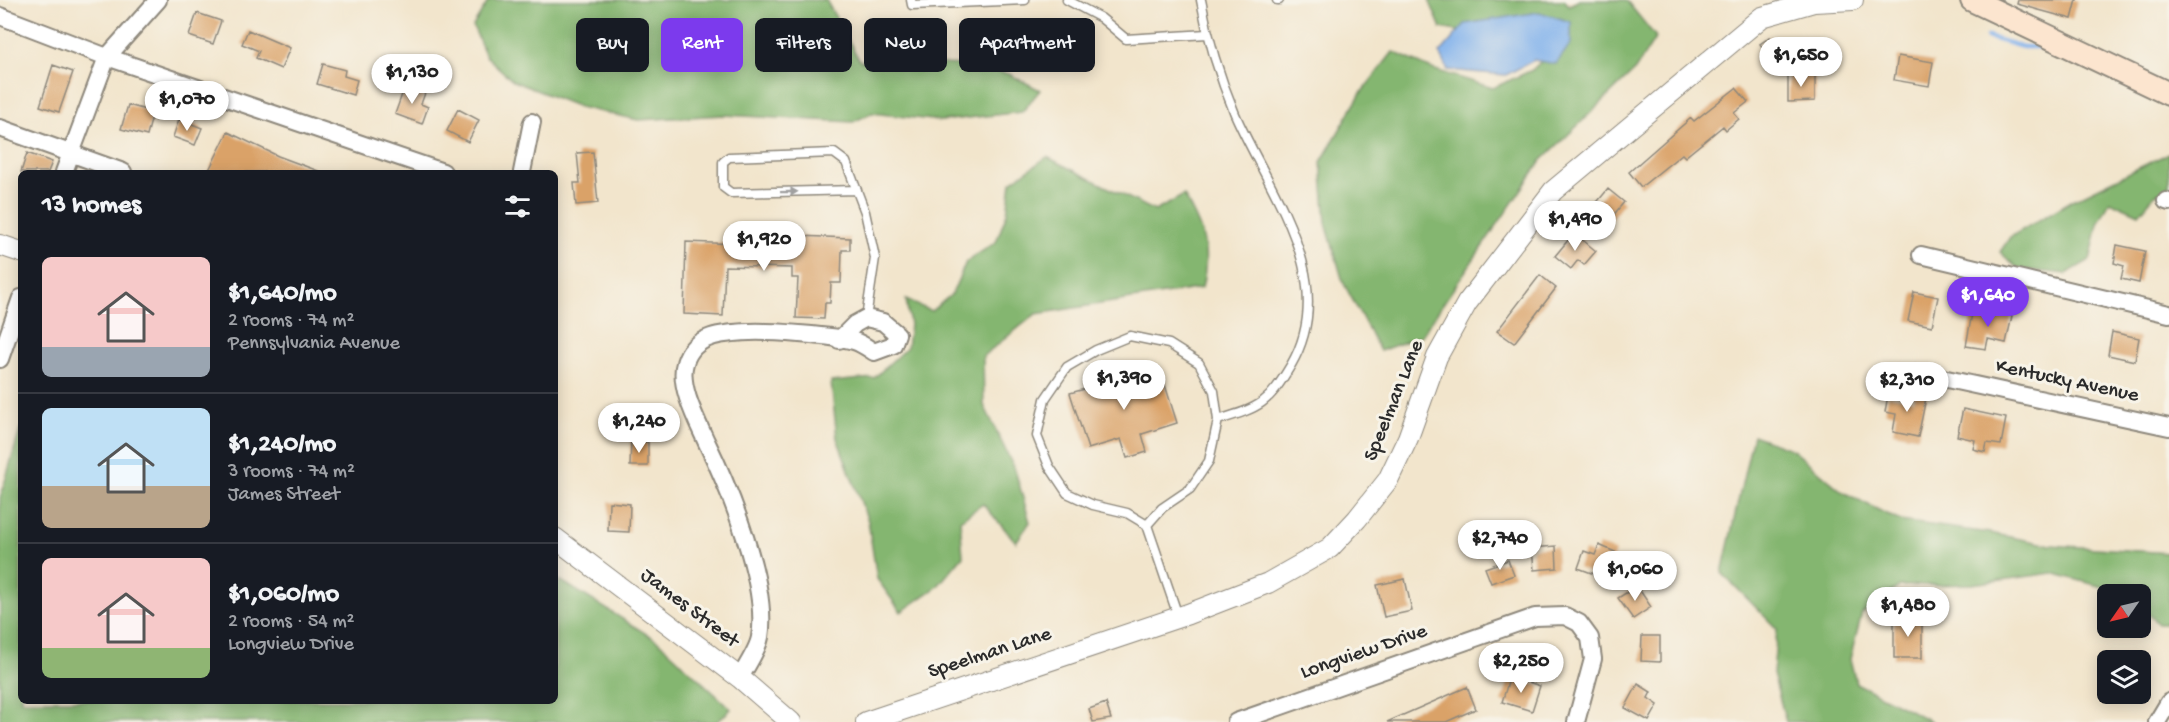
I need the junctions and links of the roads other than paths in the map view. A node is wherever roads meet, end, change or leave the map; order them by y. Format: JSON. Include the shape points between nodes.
{"nodes":[{"id":1,"x":158,"y":0,"type":"edge"},
{"id":2,"x":911,"y":0,"type":"edge"},
{"id":3,"x":1025,"y":0,"type":"edge"},
{"id":4,"x":1067,"y":0,"type":"edge"},
{"id":5,"x":1201,"y":0,"type":"edge"},
{"id":6,"x":1853,"y":0,"type":"edge"},
{"id":7,"x":1972,"y":0,"type":"edge"},
{"id":8,"x":0,"y":16,"type":"edge"},
{"id":9,"x":1207,"y":34,"type":"junction"},
{"id":10,"x":107,"y":57,"type":"junction"},
{"id":11,"x":2169,"y":94,"type":"edge"},
{"id":12,"x":531,"y":122,"type":"dead end"},
{"id":13,"x":0,"y":128,"type":"edge"},
{"id":14,"x":70,"y":153,"type":"junction"},
{"id":15,"x":65,"y":170,"type":"edge"},
{"id":16,"x":117,"y":170,"type":"edge"},
{"id":17,"x":437,"y":170,"type":"edge"},
{"id":18,"x":522,"y":170,"type":"edge"},
{"id":19,"x":857,"y":190,"type":"junction"},
{"id":20,"x":0,"y":245,"type":"edge"},
{"id":21,"x":18,"y":251,"type":"edge"},
{"id":22,"x":1921,"y":255,"type":"dead end"},
{"id":23,"x":18,"y":307,"type":"edge"},
{"id":24,"x":2169,"y":314,"type":"edge"},
{"id":25,"x":866,"y":318,"type":"junction"},
{"id":26,"x":839,"y":340,"type":"junction"},
{"id":27,"x":0,"y":359,"type":"edge"},
{"id":28,"x":1919,"y":374,"type":"dead end"},
{"id":29,"x":1218,"y":420,"type":"junction"},
{"id":30,"x":2169,"y":427,"type":"edge"},
{"id":31,"x":1147,"y":525,"type":"junction"},
{"id":32,"x":558,"y":540,"type":"edge"},
{"id":33,"x":1178,"y":617,"type":"junction"},
{"id":34,"x":740,"y":678,"type":"junction"},
{"id":35,"x":2169,"y":702,"type":"edge"},
{"id":36,"x":791,"y":722,"type":"edge"},
{"id":37,"x":866,"y":722,"type":"edge"},
{"id":38,"x":1236,"y":722,"type":"edge"},
{"id":39,"x":1576,"y":722,"type":"edge"},
{"id":40,"x":2157,"y":722,"type":"edge"}],
"edges":[{"from":1,"to":10,"type":"street"},
{"from":2,"to":3,"type":"lane","via":[[912,5]]},
{"from":4,"to":9,"type":"lane","via":[[1101,18],[1126,39]]},
{"from":5,"to":9,"type":"lane"},
{"from":6,"to":33,"type":"street","name":"Speelman Lane","via":[[1814,2],[1762,17],[1553,191],[1467,303],[1437,357],[1408,438],[1388,480],[1357,519],[1329,548],[1268,583]]},
{"from":7,"to":11,"type":"main road"},
{"from":8,"to":10,"type":"street"},
{"from":9,"to":29,"type":"lane","via":[[1218,73],[1291,226],[1306,272],[1308,320],[1296,356],[1275,393],[1252,410]]},
{"from":10,"to":14,"type":"street"},
{"from":10,"to":17,"type":"street"},
{"from":12,"to":18,"type":"street"},
{"from":13,"to":14,"type":"street"},
{"from":14,"to":15,"type":"street"},
{"from":14,"to":16,"type":"street"},
{"from":19,"to":19,"type":"lane","one_way":true,"via":[[846,162],[834,153],[729,158],[723,162],[723,187],[730,193]]},
{"from":19,"to":25,"type":"lane","via":[[875,258]]},
{"from":20,"to":21,"type":"street"},
{"from":22,"to":24,"type":"street"},
{"from":23,"to":27,"type":"street"},
{"from":25,"to":26,"type":"street"},
{"from":25,"to":26,"type":"street","via":[[876,318],[892,328],[897,334],[893,345],[874,352],[854,341]]},
{"from":26,"to":34,"type":"street","via":[[756,332],[719,334],[695,345],[684,363],[686,391],[730,498],[757,587],[760,639]]},
{"from":28,"to":30,"type":"street","name":"Kentucky Avenue"},
{"from":29,"to":31,"type":"lane","via":[[1209,461],[1190,489],[1162,508]]},
{"from":29,"to":31,"type":"lane","via":[[1214,391],[1199,363],[1168,344],[1130,336],[1067,367],[1045,399],[1037,436],[1049,466],[1067,493],[1093,505],[1127,513]]},
{"from":31,"to":33,"type":"lane"},
{"from":32,"to":34,"type":"street","name":"James Street"},
{"from":33,"to":37,"type":"street","name":"Speelman Lane"},
{"from":34,"to":36,"type":"street","name":"James Street"},
{"from":35,"to":40,"type":"street"},
{"from":38,"to":39,"type":"street","name":"Longview Drive","via":[[1535,617],[1565,616],[1579,623],[1590,638],[1593,659]]}]}
